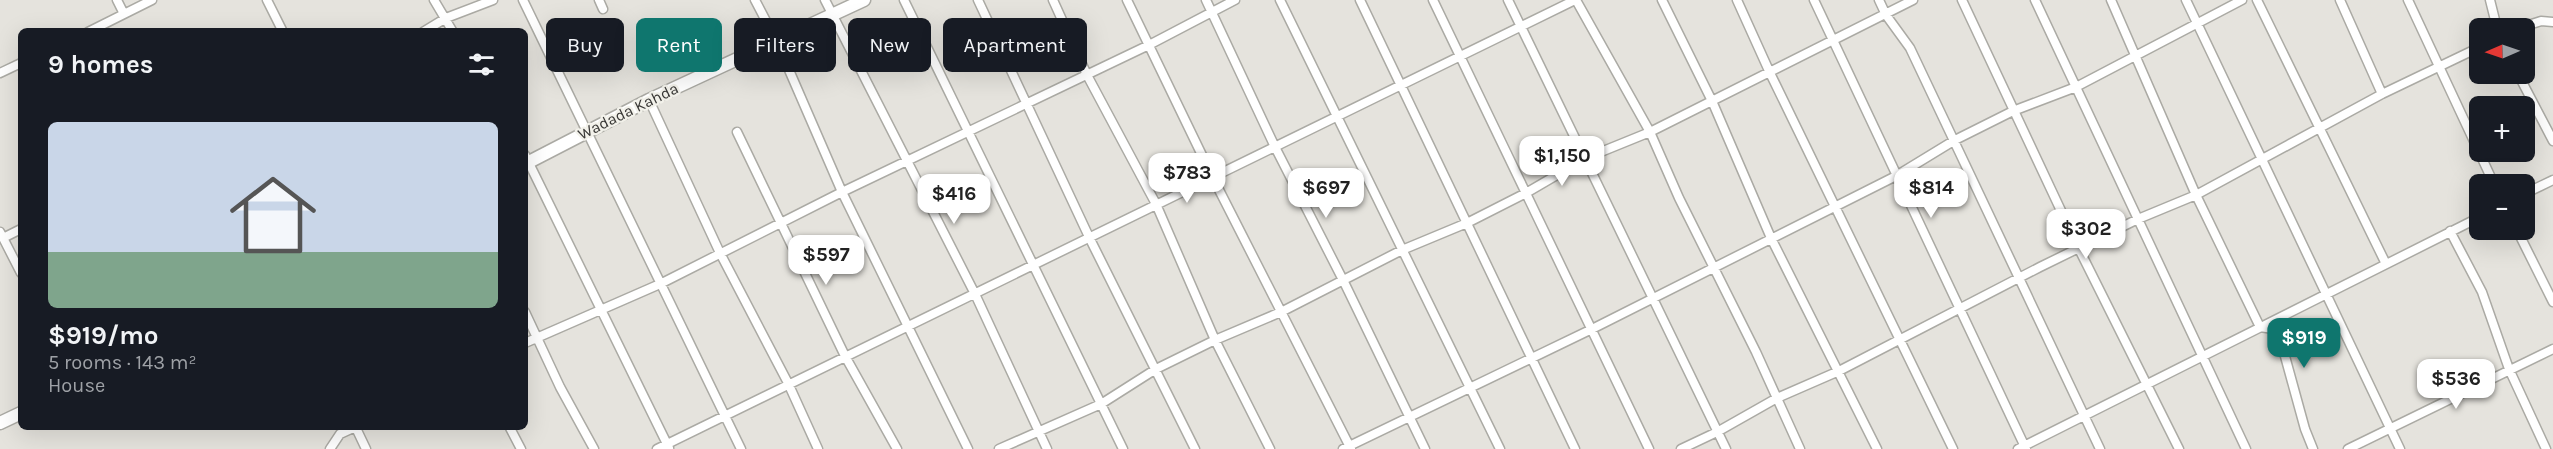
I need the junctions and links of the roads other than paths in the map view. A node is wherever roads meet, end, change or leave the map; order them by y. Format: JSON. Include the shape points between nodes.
{"nodes":[{"id":1,"x":117,"y":0,"type":"edge"},
{"id":2,"x":152,"y":0,"type":"edge"},
{"id":3,"x":267,"y":0,"type":"edge"},
{"id":4,"x":434,"y":0,"type":"edge"},
{"id":5,"x":493,"y":0,"type":"edge"},
{"id":6,"x":523,"y":0,"type":"edge"},
{"id":7,"x":599,"y":0,"type":"edge"},
{"id":8,"x":755,"y":0,"type":"edge"},
{"id":9,"x":825,"y":0,"type":"edge"},
{"id":10,"x":864,"y":0,"type":"edge"},
{"id":11,"x":904,"y":0,"type":"edge"},
{"id":12,"x":978,"y":0,"type":"edge"},
{"id":13,"x":1053,"y":0,"type":"edge"},
{"id":14,"x":1128,"y":0,"type":"edge"},
{"id":15,"x":1206,"y":0,"type":"edge"},
{"id":16,"x":1235,"y":0,"type":"edge"},
{"id":17,"x":1280,"y":0,"type":"edge"},
{"id":18,"x":1360,"y":0,"type":"edge"},
{"id":19,"x":1433,"y":0,"type":"edge"},
{"id":20,"x":1508,"y":0,"type":"edge"},
{"id":21,"x":1576,"y":0,"type":"edge"},
{"id":22,"x":1662,"y":0,"type":"edge"},
{"id":23,"x":1737,"y":0,"type":"edge"},
{"id":24,"x":1814,"y":0,"type":"edge"},
{"id":25,"x":1879,"y":0,"type":"edge"},
{"id":26,"x":1913,"y":0,"type":"edge"},
{"id":27,"x":1962,"y":0,"type":"edge"},
{"id":28,"x":2035,"y":0,"type":"edge"},
{"id":29,"x":2111,"y":0,"type":"edge"},
{"id":30,"x":2186,"y":0,"type":"edge"},
{"id":31,"x":2242,"y":0,"type":"edge"},
{"id":32,"x":2258,"y":0,"type":"edge"},
{"id":33,"x":2340,"y":0,"type":"edge"},
{"id":34,"x":2408,"y":0,"type":"edge"},
{"id":35,"x":2490,"y":0,"type":"edge"},
{"id":36,"x":603,"y":9,"type":"dead end"},
{"id":37,"x":1212,"y":13,"type":"junction"},
{"id":38,"x":124,"y":14,"type":"junction"},
{"id":39,"x":832,"y":15,"type":"junction"},
{"id":40,"x":1886,"y":15,"type":"junction"},
{"id":41,"x":446,"y":18,"type":"junction"},
{"id":42,"x":764,"y":18,"type":"edge"},
{"id":43,"x":825,"y":18,"type":"edge"},
{"id":44,"x":2494,"y":18,"type":"edge"},
{"id":45,"x":2197,"y":22,"type":"junction"},
{"id":46,"x":2553,"y":22,"type":"edge"},
{"id":47,"x":2535,"y":23,"type":"edge"},
{"id":48,"x":1521,"y":27,"type":"junction"},
{"id":49,"x":96,"y":28,"type":"edge"},
{"id":50,"x":281,"y":28,"type":"edge"},
{"id":51,"x":430,"y":28,"type":"edge"},
{"id":52,"x":451,"y":28,"type":"edge"},
{"id":53,"x":1833,"y":40,"type":"junction"},
{"id":54,"x":1149,"y":45,"type":"junction"},
{"id":55,"x":2469,"y":52,"type":"edge"},
{"id":56,"x":1460,"y":55,"type":"junction"},
{"id":57,"x":2136,"y":56,"type":"junction"},
{"id":58,"x":734,"y":60,"type":"edge"},
{"id":59,"x":18,"y":64,"type":"edge"},
{"id":60,"x":2439,"y":67,"type":"junction"},
{"id":61,"x":790,"y":72,"type":"edge"},
{"id":62,"x":0,"y":73,"type":"edge"},
{"id":63,"x":1770,"y":73,"type":"junction"},
{"id":64,"x":1087,"y":75,"type":"junction"},
{"id":65,"x":1400,"y":84,"type":"junction"},
{"id":66,"x":2523,"y":84,"type":"edge"},
{"id":67,"x":2076,"y":87,"type":"junction"},
{"id":68,"x":2382,"y":94,"type":"junction"},
{"id":69,"x":649,"y":100,"type":"junction"},
{"id":70,"x":1712,"y":101,"type":"junction"},
{"id":71,"x":1026,"y":104,"type":"junction"},
{"id":72,"x":2013,"y":111,"type":"junction"},
{"id":73,"x":1337,"y":116,"type":"junction"},
{"id":74,"x":2320,"y":129,"type":"junction"},
{"id":75,"x":588,"y":130,"type":"junction"},
{"id":76,"x":968,"y":131,"type":"junction"},
{"id":77,"x":737,"y":132,"type":"dead end"},
{"id":78,"x":1650,"y":132,"type":"junction"},
{"id":79,"x":1955,"y":140,"type":"junction"},
{"id":80,"x":2553,"y":141,"type":"edge"},
{"id":81,"x":1275,"y":147,"type":"junction"},
{"id":82,"x":1586,"y":158,"type":"junction"},
{"id":83,"x":2262,"y":158,"type":"junction"},
{"id":84,"x":528,"y":159,"type":"edge"},
{"id":85,"x":906,"y":161,"type":"junction"},
{"id":86,"x":528,"y":164,"type":"edge"},
{"id":87,"x":2489,"y":174,"type":"edge"},
{"id":88,"x":1896,"y":176,"type":"junction"},
{"id":89,"x":1213,"y":178,"type":"junction"},
{"id":90,"x":2553,"y":180,"type":"edge"},
{"id":91,"x":2535,"y":189,"type":"edge"},
{"id":92,"x":842,"y":192,"type":"junction"},
{"id":93,"x":1526,"y":193,"type":"junction"},
{"id":94,"x":2196,"y":195,"type":"junction"},
{"id":95,"x":1156,"y":204,"type":"junction"},
{"id":96,"x":1835,"y":206,"type":"junction"},
{"id":97,"x":2138,"y":219,"type":"junction"},
{"id":98,"x":782,"y":222,"type":"junction"},
{"id":99,"x":2469,"y":222,"type":"edge"},
{"id":100,"x":1467,"y":223,"type":"junction"},
{"id":101,"x":18,"y":230,"type":"edge"},
{"id":102,"x":2450,"y":231,"type":"junction"},
{"id":103,"x":2,"y":235,"type":"edge"},
{"id":104,"x":1771,"y":238,"type":"junction"},
{"id":105,"x":1090,"y":239,"type":"junction"},
{"id":106,"x":2522,"y":240,"type":"edge"},
{"id":107,"x":2079,"y":249,"type":"junction"},
{"id":108,"x":1402,"y":250,"type":"junction"},
{"id":109,"x":720,"y":253,"type":"junction"},
{"id":110,"x":2386,"y":264,"type":"junction"},
{"id":111,"x":1034,"y":265,"type":"junction"},
{"id":112,"x":18,"y":267,"type":"edge"},
{"id":113,"x":1712,"y":268,"type":"junction"},
{"id":114,"x":2018,"y":279,"type":"junction"},
{"id":115,"x":1344,"y":282,"type":"junction"},
{"id":116,"x":660,"y":284,"type":"junction"},
{"id":117,"x":975,"y":294,"type":"junction"},
{"id":118,"x":2325,"y":294,"type":"junction"},
{"id":119,"x":1651,"y":298,"type":"junction"},
{"id":120,"x":2553,"y":302,"type":"edge"},
{"id":121,"x":1958,"y":308,"type":"junction"},
{"id":122,"x":601,"y":309,"type":"junction"},
{"id":123,"x":1281,"y":312,"type":"junction"},
{"id":124,"x":528,"y":318,"type":"edge"},
{"id":125,"x":908,"y":326,"type":"junction"},
{"id":126,"x":2260,"y":327,"type":"junction"},
{"id":127,"x":1592,"y":329,"type":"junction"},
{"id":128,"x":537,"y":336,"type":"junction"},
{"id":129,"x":1899,"y":338,"type":"junction"},
{"id":130,"x":1215,"y":340,"type":"junction"},
{"id":131,"x":528,"y":341,"type":"edge"},
{"id":132,"x":2553,"y":349,"type":"edge"},
{"id":133,"x":845,"y":356,"type":"junction"},
{"id":134,"x":2203,"y":356,"type":"junction"},
{"id":135,"x":1532,"y":359,"type":"junction"},
{"id":136,"x":1156,"y":369,"type":"junction"},
{"id":137,"x":2509,"y":369,"type":"junction"},
{"id":138,"x":1839,"y":371,"type":"junction"},
{"id":139,"x":788,"y":383,"type":"junction"},
{"id":140,"x":2146,"y":384,"type":"junction"},
{"id":141,"x":1470,"y":390,"type":"junction"},
{"id":142,"x":1777,"y":398,"type":"junction"},
{"id":143,"x":1101,"y":404,"type":"junction"},
{"id":144,"x":18,"y":414,"type":"edge"},
{"id":145,"x":1410,"y":416,"type":"junction"},
{"id":146,"x":2084,"y":416,"type":"junction"},
{"id":147,"x":724,"y":417,"type":"junction"},
{"id":148,"x":0,"y":423,"type":"edge"},
{"id":149,"x":2390,"y":429,"type":"junction"},
{"id":150,"x":349,"y":430,"type":"edge"},
{"id":151,"x":355,"y":430,"type":"edge"},
{"id":152,"x":511,"y":430,"type":"edge"},
{"id":153,"x":1039,"y":431,"type":"junction"},
{"id":154,"x":1717,"y":432,"type":"junction"},
{"id":155,"x":669,"y":447,"type":"edge"},
{"id":156,"x":1348,"y":448,"type":"edge"},
{"id":157,"x":2023,"y":448,"type":"edge"},
{"id":158,"x":330,"y":449,"type":"edge"},
{"id":159,"x":366,"y":449,"type":"edge"},
{"id":160,"x":521,"y":449,"type":"edge"},
{"id":161,"x":594,"y":449,"type":"edge"},
{"id":162,"x":657,"y":449,"type":"edge"},
{"id":163,"x":741,"y":449,"type":"edge"},
{"id":164,"x":818,"y":449,"type":"edge"},
{"id":165,"x":897,"y":449,"type":"edge"},
{"id":166,"x":968,"y":449,"type":"edge"},
{"id":167,"x":999,"y":449,"type":"edge"},
{"id":168,"x":1047,"y":449,"type":"edge"},
{"id":169,"x":1123,"y":449,"type":"edge"},
{"id":170,"x":1196,"y":449,"type":"edge"},
{"id":171,"x":1270,"y":449,"type":"edge"},
{"id":172,"x":1425,"y":449,"type":"edge"},
{"id":173,"x":1500,"y":449,"type":"edge"},
{"id":174,"x":1575,"y":449,"type":"edge"},
{"id":175,"x":1649,"y":449,"type":"edge"},
{"id":176,"x":1681,"y":449,"type":"edge"},
{"id":177,"x":1725,"y":449,"type":"edge"},
{"id":178,"x":1800,"y":449,"type":"edge"},
{"id":179,"x":1877,"y":449,"type":"edge"},
{"id":180,"x":1953,"y":449,"type":"edge"},
{"id":181,"x":2100,"y":449,"type":"edge"},
{"id":182,"x":2179,"y":449,"type":"edge"},
{"id":183,"x":2246,"y":449,"type":"edge"},
{"id":184,"x":2313,"y":449,"type":"edge"},
{"id":185,"x":2348,"y":449,"type":"edge"},
{"id":186,"x":2400,"y":449,"type":"edge"},
{"id":187,"x":2546,"y":449,"type":"edge"}],
"edges":[{"from":1,"to":38,"type":"street"},
{"from":2,"to":38,"type":"street"},
{"from":3,"to":50,"type":"street"},
{"from":4,"to":41,"type":"street"},
{"from":5,"to":41,"type":"street"},
{"from":6,"to":75,"type":"street"},
{"from":7,"to":36,"type":"street"},
{"from":8,"to":42,"type":"street"},
{"from":9,"to":39,"type":"street"},
{"from":10,"to":39,"type":"main road","name":"Wadada Kahda"},
{"from":11,"to":76,"type":"street"},
{"from":12,"to":71,"type":"street"},
{"from":13,"to":64,"type":"street"},
{"from":14,"to":54,"type":"street"},
{"from":15,"to":37,"type":"street"},
{"from":16,"to":37,"type":"street"},
{"from":17,"to":73,"type":"street"},
{"from":18,"to":65,"type":"street"},
{"from":19,"to":56,"type":"street"},
{"from":20,"to":48,"type":"street"},
{"from":21,"to":48,"type":"street"},
{"from":21,"to":78,"type":"street"},
{"from":22,"to":70,"type":"street"},
{"from":23,"to":63,"type":"street"},
{"from":24,"to":53,"type":"street"},
{"from":25,"to":40,"type":"street"},
{"from":26,"to":40,"type":"street"},
{"from":27,"to":72,"type":"street"},
{"from":28,"to":67,"type":"street"},
{"from":29,"to":57,"type":"street"},
{"from":30,"to":45,"type":"street"},
{"from":31,"to":45,"type":"street"},
{"from":32,"to":74,"type":"street"},
{"from":33,"to":68,"type":"street"},
{"from":34,"to":60,"type":"street"},
{"from":35,"to":44,"type":"street"},
{"from":37,"to":54,"type":"street"},
{"from":37,"to":81,"type":"street"},
{"from":38,"to":49,"type":"street"},
{"from":39,"to":43,"type":"main road","name":"Wadada Kahda"},
{"from":39,"to":85,"type":"street"},
{"from":40,"to":53,"type":"street"},
{"from":40,"to":79,"type":"street","via":[[1910,48]]},
{"from":41,"to":51,"type":"street"},
{"from":41,"to":52,"type":"street"},
{"from":45,"to":57,"type":"street"},
{"from":45,"to":83,"type":"street"},
{"from":46,"to":47,"type":"street"},
{"from":48,"to":56,"type":"street"},
{"from":48,"to":82,"type":"street"},
{"from":53,"to":63,"type":"street"},
{"from":53,"to":88,"type":"street"},
{"from":54,"to":64,"type":"street"},
{"from":54,"to":89,"type":"street"},
{"from":55,"to":60,"type":"street"},
{"from":56,"to":65,"type":"street"},
{"from":56,"to":93,"type":"street"},
{"from":57,"to":67,"type":"street"},
{"from":57,"to":94,"type":"street"},
{"from":58,"to":69,"type":"main road","name":"Wadada Kahda"},
{"from":59,"to":62,"type":"street"},
{"from":60,"to":68,"type":"street"},
{"from":60,"to":87,"type":"street"},
{"from":61,"to":92,"type":"street"},
{"from":63,"to":70,"type":"street"},
{"from":63,"to":96,"type":"street"},
{"from":64,"to":71,"type":"street"},
{"from":64,"to":95,"type":"street"},
{"from":65,"to":73,"type":"street"},
{"from":65,"to":100,"type":"street"},
{"from":66,"to":80,"type":"street"},
{"from":67,"to":72,"type":"street"},
{"from":67,"to":97,"type":"street"},
{"from":68,"to":74,"type":"street"},
{"from":69,"to":75,"type":"main road","name":"Wadada Kahda"},
{"from":69,"to":109,"type":"street"},
{"from":70,"to":78,"type":"street"},
{"from":70,"to":104,"type":"street"},
{"from":71,"to":76,"type":"street"},
{"from":71,"to":105,"type":"street"},
{"from":72,"to":79,"type":"street"},
{"from":72,"to":107,"type":"street"},
{"from":73,"to":81,"type":"street"},
{"from":73,"to":108,"type":"street"},
{"from":74,"to":83,"type":"street"},
{"from":74,"to":110,"type":"street"},
{"from":75,"to":84,"type":"main road","name":"Wadada Kahda"},
{"from":75,"to":116,"type":"street"},
{"from":76,"to":85,"type":"street"},
{"from":76,"to":111,"type":"street"},
{"from":77,"to":98,"type":"street"},
{"from":78,"to":82,"type":"street"},
{"from":78,"to":113,"type":"street"},
{"from":79,"to":88,"type":"street"},
{"from":79,"to":114,"type":"street"},
{"from":81,"to":89,"type":"street"},
{"from":81,"to":115,"type":"street"},
{"from":82,"to":93,"type":"street"},
{"from":82,"to":119,"type":"street"},
{"from":83,"to":94,"type":"street"},
{"from":83,"to":118,"type":"street"},
{"from":85,"to":92,"type":"street"},
{"from":85,"to":117,"type":"street"},
{"from":86,"to":122,"type":"street"},
{"from":88,"to":96,"type":"street"},
{"from":88,"to":121,"type":"street"},
{"from":89,"to":95,"type":"street"},
{"from":89,"to":123,"type":"street"},
{"from":90,"to":91,"type":"street"},
{"from":92,"to":98,"type":"street"},
{"from":92,"to":125,"type":"street"},
{"from":93,"to":100,"type":"street"},
{"from":93,"to":127,"type":"street"},
{"from":94,"to":97,"type":"street"},
{"from":94,"to":126,"type":"street"},
{"from":95,"to":105,"type":"street"},
{"from":95,"to":130,"type":"street"},
{"from":96,"to":104,"type":"street"},
{"from":96,"to":129,"type":"street"},
{"from":97,"to":107,"type":"street"},
{"from":97,"to":134,"type":"street"},
{"from":98,"to":109,"type":"street"},
{"from":98,"to":133,"type":"street"},
{"from":99,"to":102,"type":"street"},
{"from":100,"to":108,"type":"street"},
{"from":100,"to":135,"type":"street"},
{"from":101,"to":103,"type":"street"},
{"from":102,"to":110,"type":"street"},
{"from":102,"to":137,"type":"street","via":[[2482,292]]},
{"from":103,"to":112,"type":"street"},
{"from":104,"to":113,"type":"street"},
{"from":104,"to":138,"type":"street"},
{"from":105,"to":111,"type":"street"},
{"from":105,"to":136,"type":"street"},
{"from":106,"to":120,"type":"street"},
{"from":107,"to":114,"type":"street"},
{"from":107,"to":140,"type":"street"},
{"from":108,"to":115,"type":"street"},
{"from":108,"to":141,"type":"street"},
{"from":109,"to":116,"type":"street"},
{"from":109,"to":139,"type":"street"},
{"from":110,"to":118,"type":"street"},
{"from":111,"to":117,"type":"street"},
{"from":111,"to":143,"type":"street"},
{"from":113,"to":119,"type":"street"},
{"from":113,"to":142,"type":"street"},
{"from":114,"to":121,"type":"street"},
{"from":114,"to":146,"type":"street"},
{"from":115,"to":123,"type":"street"},
{"from":115,"to":145,"type":"street"},
{"from":116,"to":122,"type":"street"},
{"from":116,"to":147,"type":"street"},
{"from":117,"to":125,"type":"street"},
{"from":117,"to":153,"type":"street"},
{"from":118,"to":126,"type":"street"},
{"from":118,"to":149,"type":"street"},
{"from":119,"to":127,"type":"street"},
{"from":119,"to":154,"type":"street"},
{"from":121,"to":129,"type":"street"},
{"from":121,"to":157,"type":"street"},
{"from":122,"to":128,"type":"street"},
{"from":122,"to":155,"type":"street"},
{"from":123,"to":130,"type":"street"},
{"from":123,"to":156,"type":"street"},
{"from":124,"to":128,"type":"street"},
{"from":125,"to":133,"type":"street"},
{"from":125,"to":166,"type":"street"},
{"from":126,"to":134,"type":"street"},
{"from":126,"to":184,"type":"street","via":[[2273,329],[2280,338]]},
{"from":127,"to":135,"type":"street"},
{"from":127,"to":175,"type":"street"},
{"from":128,"to":131,"type":"street"},
{"from":128,"to":161,"type":"street"},
{"from":129,"to":138,"type":"street"},
{"from":129,"to":180,"type":"street"},
{"from":130,"to":136,"type":"street"},
{"from":130,"to":171,"type":"street"},
{"from":132,"to":137,"type":"street"},
{"from":133,"to":139,"type":"street"},
{"from":133,"to":165,"type":"street"},
{"from":134,"to":140,"type":"street"},
{"from":134,"to":183,"type":"street"},
{"from":135,"to":141,"type":"street"},
{"from":135,"to":174,"type":"street"},
{"from":136,"to":143,"type":"street"},
{"from":136,"to":170,"type":"street"},
{"from":137,"to":149,"type":"street"},
{"from":137,"to":187,"type":"street"},
{"from":138,"to":142,"type":"street"},
{"from":138,"to":179,"type":"street"},
{"from":139,"to":147,"type":"street"},
{"from":139,"to":164,"type":"street"},
{"from":140,"to":146,"type":"street"},
{"from":140,"to":182,"type":"street"},
{"from":141,"to":145,"type":"street"},
{"from":141,"to":173,"type":"street"},
{"from":142,"to":154,"type":"street"},
{"from":142,"to":178,"type":"street"},
{"from":143,"to":153,"type":"street"},
{"from":143,"to":169,"type":"street"},
{"from":144,"to":148,"type":"main road"},
{"from":145,"to":156,"type":"street"},
{"from":145,"to":172,"type":"street"},
{"from":146,"to":157,"type":"street"},
{"from":146,"to":181,"type":"street"},
{"from":147,"to":155,"type":"street"},
{"from":147,"to":163,"type":"street"},
{"from":149,"to":185,"type":"street"},
{"from":149,"to":186,"type":"street"},
{"from":150,"to":158,"type":"street","via":[[340,434]]},
{"from":151,"to":159,"type":"street"},
{"from":152,"to":160,"type":"street"},
{"from":153,"to":167,"type":"street"},
{"from":153,"to":168,"type":"street"},
{"from":154,"to":176,"type":"street"},
{"from":154,"to":177,"type":"street"},
{"from":155,"to":162,"type":"street"}]}
